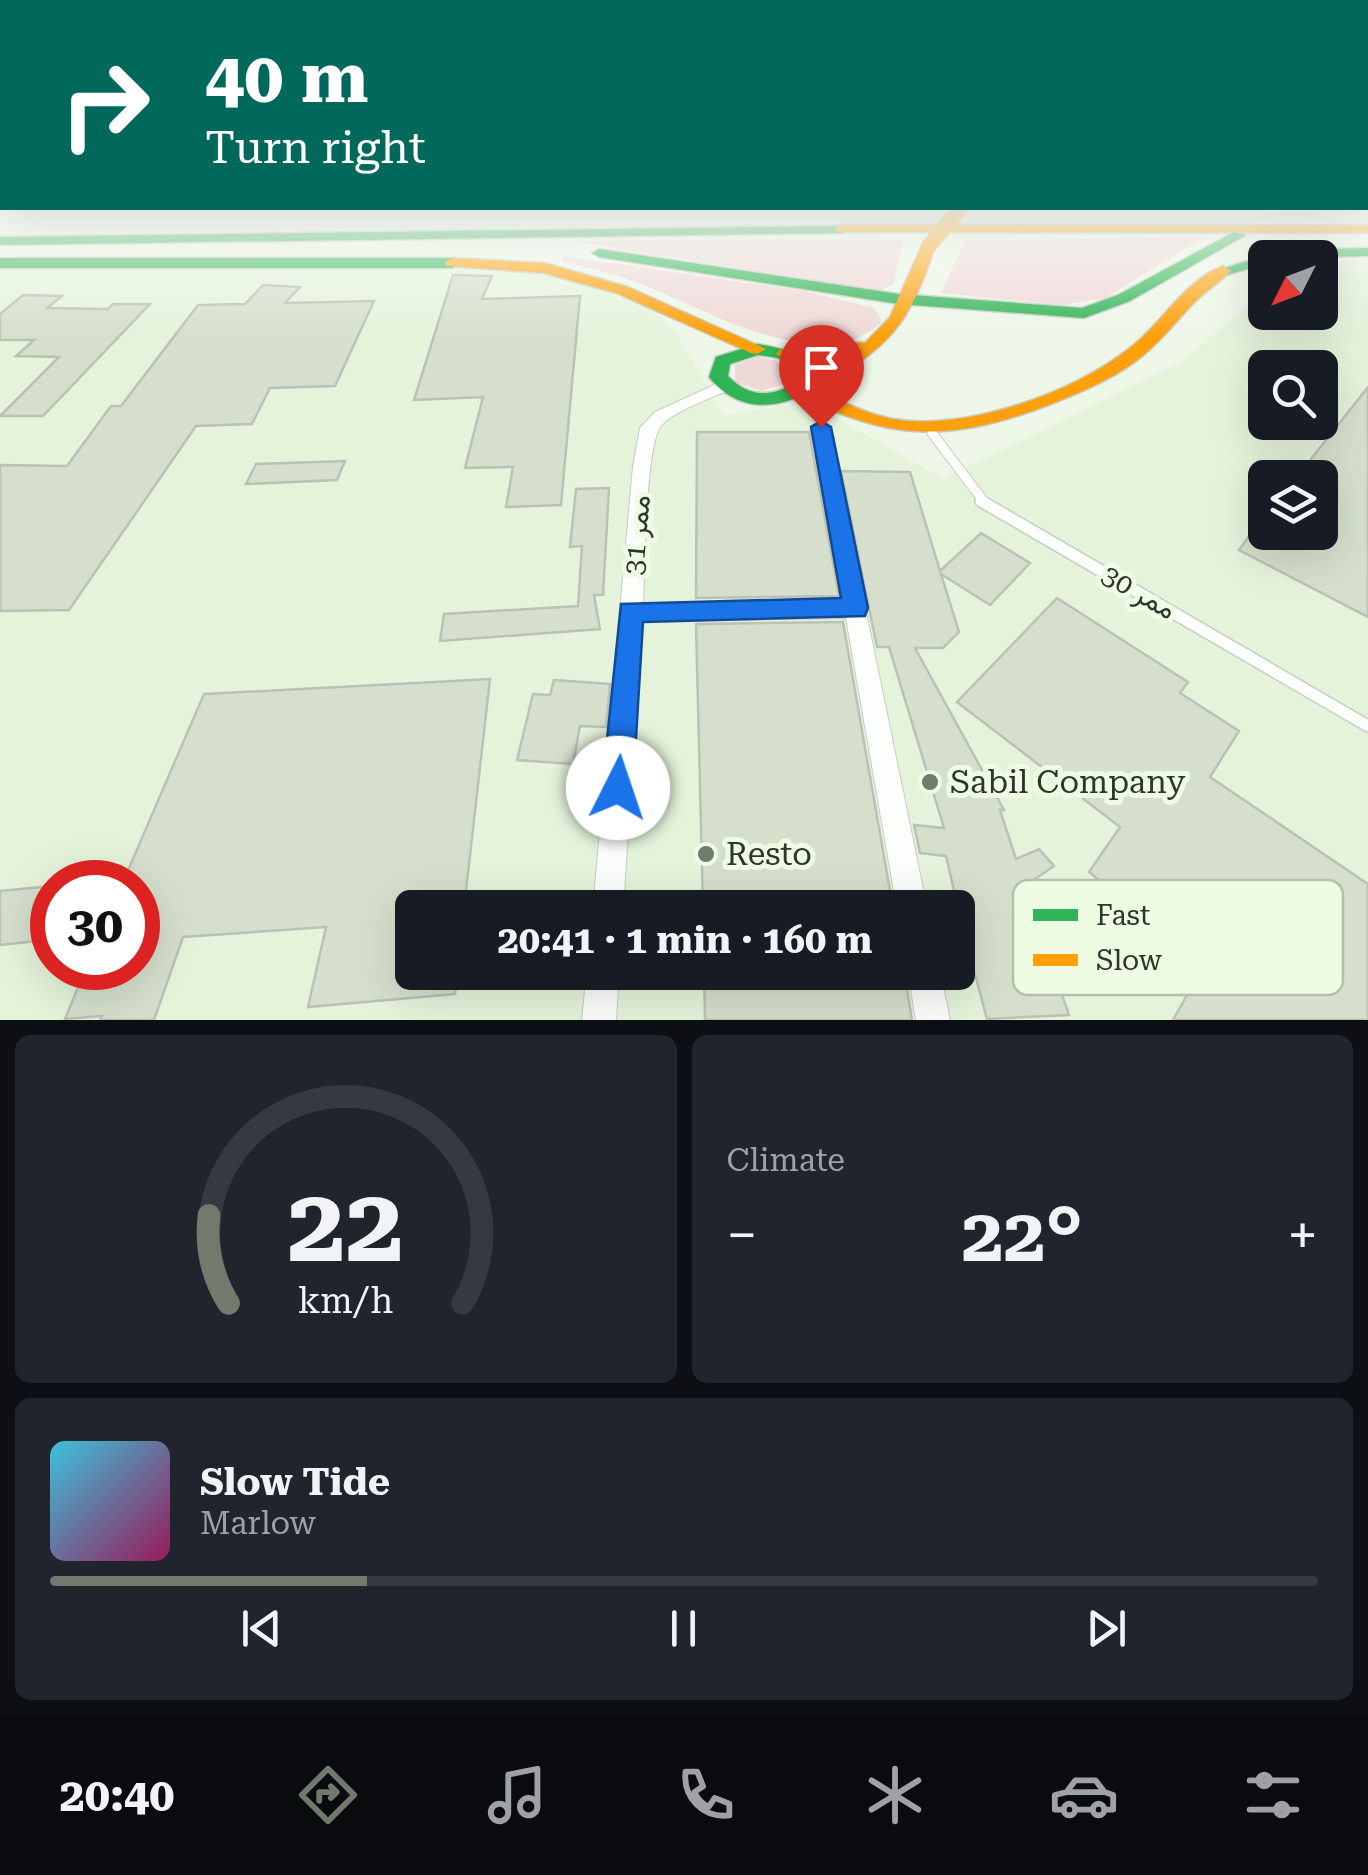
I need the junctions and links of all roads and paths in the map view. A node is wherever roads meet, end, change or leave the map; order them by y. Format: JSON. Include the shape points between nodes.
{"nodes":[{"id":1,"x":469,"y":243,"type":"edge"},
{"id":2,"x":924,"y":243,"type":"edge"},
{"id":3,"x":925,"y":243,"type":"edge"},
{"id":4,"x":1223,"y":243,"type":"edge"},
{"id":5,"x":922,"y":246,"type":"junction"},
{"id":6,"x":1368,"y":252,"type":"edge"},
{"id":7,"x":0,"y":263,"type":"edge"},
{"id":8,"x":905,"y":300,"type":"junction"},
{"id":9,"x":678,"y":317,"type":"junction"},
{"id":10,"x":757,"y":349,"type":"junction"},
{"id":11,"x":785,"y":354,"type":"junction"},
{"id":12,"x":720,"y":377,"type":"junction"},
{"id":13,"x":803,"y":387,"type":"junction"},
{"id":14,"x":821,"y":427,"type":"dead end"},
{"id":15,"x":932,"y":433,"type":"junction"},
{"id":16,"x":856,"y":608,"type":"junction"},
{"id":17,"x":630,"y":612,"type":"junction"},
{"id":18,"x":1368,"y":726,"type":"edge"},
{"id":19,"x":609,"y":890,"type":"edge"},
{"id":20,"x":909,"y":890,"type":"edge"},
{"id":21,"x":602,"y":990,"type":"edge"},
{"id":22,"x":928,"y":990,"type":"edge"},
{"id":23,"x":599,"y":1020,"type":"edge"},
{"id":24,"x":934,"y":1020,"type":"edge"}],
"edges":[{"from":1,"to":8,"type":"main road","via":[[634,257]]},
{"from":2,"to":5,"type":"main road"},
{"from":3,"to":5,"type":"main road","bridge":true},
{"from":4,"to":8,"type":"main road","via":[[1186,257],[1110,308],[1084,313]]},
{"from":5,"to":8,"type":"main road"},
{"from":6,"to":15,"type":"main road","via":[[1317,252],[1232,266],[1138,351],[1075,388],[968,430]]},
{"from":7,"to":9,"type":"main road","via":[[512,264],[622,290]]},
{"from":8,"to":11,"type":"main road","via":[[889,324],[857,346]]},
{"from":8,"to":13,"type":"main road","via":[[905,319],[880,344]]},
{"from":9,"to":10,"type":"main road"},
{"from":9,"to":12,"type":"main road"},
{"from":10,"to":11,"type":"main road"},
{"from":10,"to":12,"type":"main road","via":[[731,355]]},
{"from":11,"to":13,"type":"main road","via":[[806,372]]},
{"from":12,"to":13,"type":"main road","via":[[755,400],[782,399]]},
{"from":12,"to":17,"type":"street","name":"ممر 31","via":[[649,428]]},
{"from":13,"to":15,"type":"main road","via":[[858,418]]},
{"from":14,"to":16,"type":"street"},
{"from":15,"to":18,"type":"lane","name":"ممر 30","via":[[981,500]]},
{"from":16,"to":17,"type":"street"},
{"from":16,"to":20,"type":"street"},
{"from":17,"to":19,"type":"street","name":"ممر 31"},
{"from":21,"to":23,"type":"street"},
{"from":22,"to":24,"type":"street"}]}
